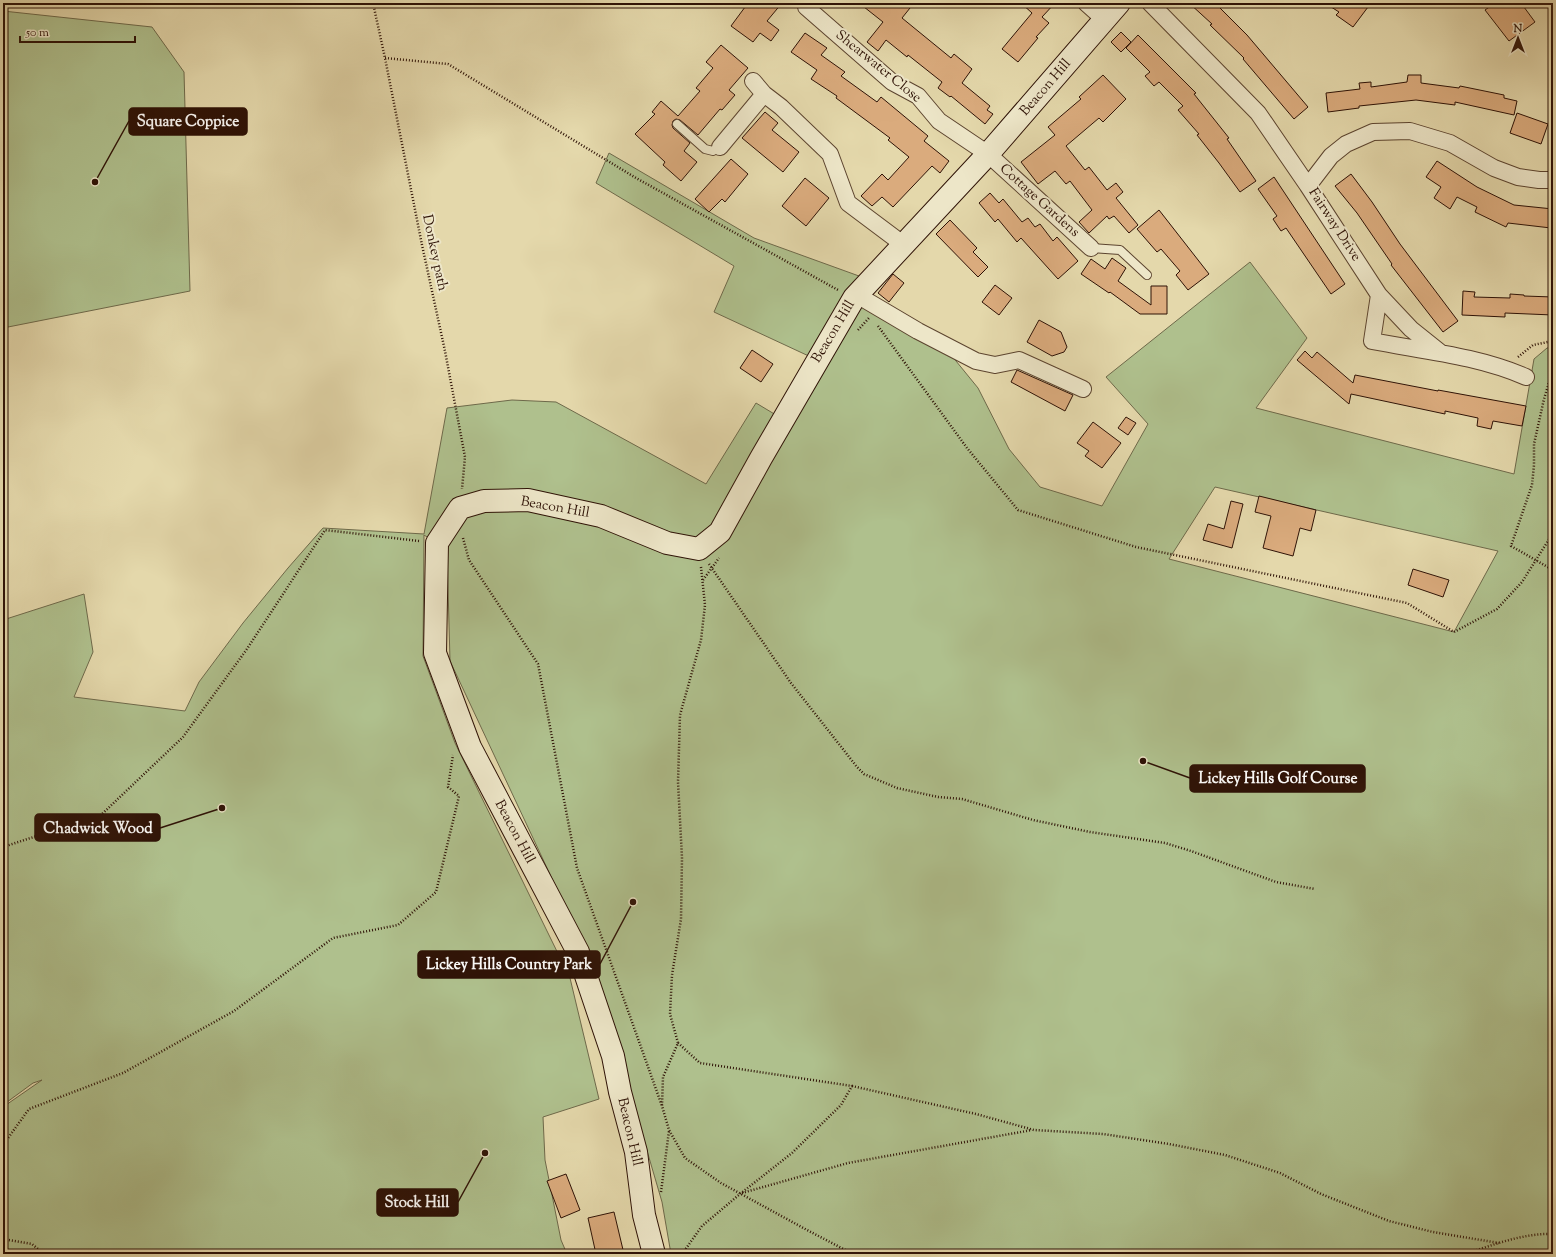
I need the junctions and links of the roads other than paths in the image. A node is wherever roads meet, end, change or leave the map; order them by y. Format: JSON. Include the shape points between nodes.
{"nodes":[{"id":1,"x":1086,"y":3,"type":"edge"},
{"id":2,"x":1150,"y":3,"type":"edge"},
{"id":3,"x":804,"y":9,"type":"edge"},
{"id":4,"x":1112,"y":11,"type":"edge"},
{"id":5,"x":753,"y":81,"type":"dead end"},
{"id":6,"x":764,"y":94,"type":"junction"},
{"id":7,"x":677,"y":124,"type":"dead end"},
{"id":8,"x":720,"y":147,"type":"joint"},
{"id":9,"x":988,"y":154,"type":"junction"},
{"id":10,"x":1553,"y":180,"type":"edge"},
{"id":11,"x":1308,"y":186,"type":"junction"},
{"id":12,"x":904,"y":245,"type":"junction"},
{"id":13,"x":1091,"y":248,"type":"joint"},
{"id":14,"x":1147,"y":274,"type":"dead end"},
{"id":15,"x":1379,"y":295,"type":"junction"},
{"id":16,"x":856,"y":296,"type":"junction"},
{"id":17,"x":1441,"y":353,"type":"junction"},
{"id":18,"x":1526,"y":376,"type":"dead end"},
{"id":19,"x":1083,"y":389,"type":"dead end"},
{"id":20,"x":654,"y":1254,"type":"edge"}],
"edges":[{"from":1,"to":4,"type":"street"},
{"from":2,"to":11,"type":"street","name":"Fairway Drive","via":[[1258,113]]},
{"from":3,"to":9,"type":"street","name":"Shearwater Close","via":[[892,82],[918,96],[938,121]]},
{"from":4,"to":9,"type":"street","name":"Beacon Hill"},
{"from":5,"to":6,"type":"street"},
{"from":6,"to":8,"type":"street"},
{"from":6,"to":12,"type":"street","via":[[830,154],[848,203]]},
{"from":7,"to":8,"type":"lane","via":[[705,149],[713,151]]},
{"from":9,"to":12,"type":"street","name":"Beacon Hill"},
{"from":9,"to":13,"type":"street","name":"Cottage Gardens"},
{"from":10,"to":11,"type":"street","via":[[1518,177],[1494,168],[1450,143],[1410,131],[1373,132],[1346,144],[1331,156]]},
{"from":11,"to":15,"type":"street","name":"Fairway Drive"},
{"from":12,"to":16,"type":"street","name":"Beacon Hill"},
{"from":13,"to":14,"type":"lane","via":[[1120,250]]},
{"from":15,"to":17,"type":"street","name":"Fairway Drive","via":[[1412,329]]},
{"from":15,"to":17,"type":"street","via":[[1372,341]]},
{"from":16,"to":19,"type":"street","via":[[976,361],[995,365],[1019,360]]},
{"from":16,"to":20,"type":"street","name":"Beacon Hill","via":[[720,532],[698,549],[668,543],[601,516],[528,500],[484,501],[460,508],[437,543],[435,653],[470,748],[578,952],[613,1056],[636,1152],[644,1214]]},
{"from":17,"to":18,"type":"street","via":[[1504,367]]}]}
